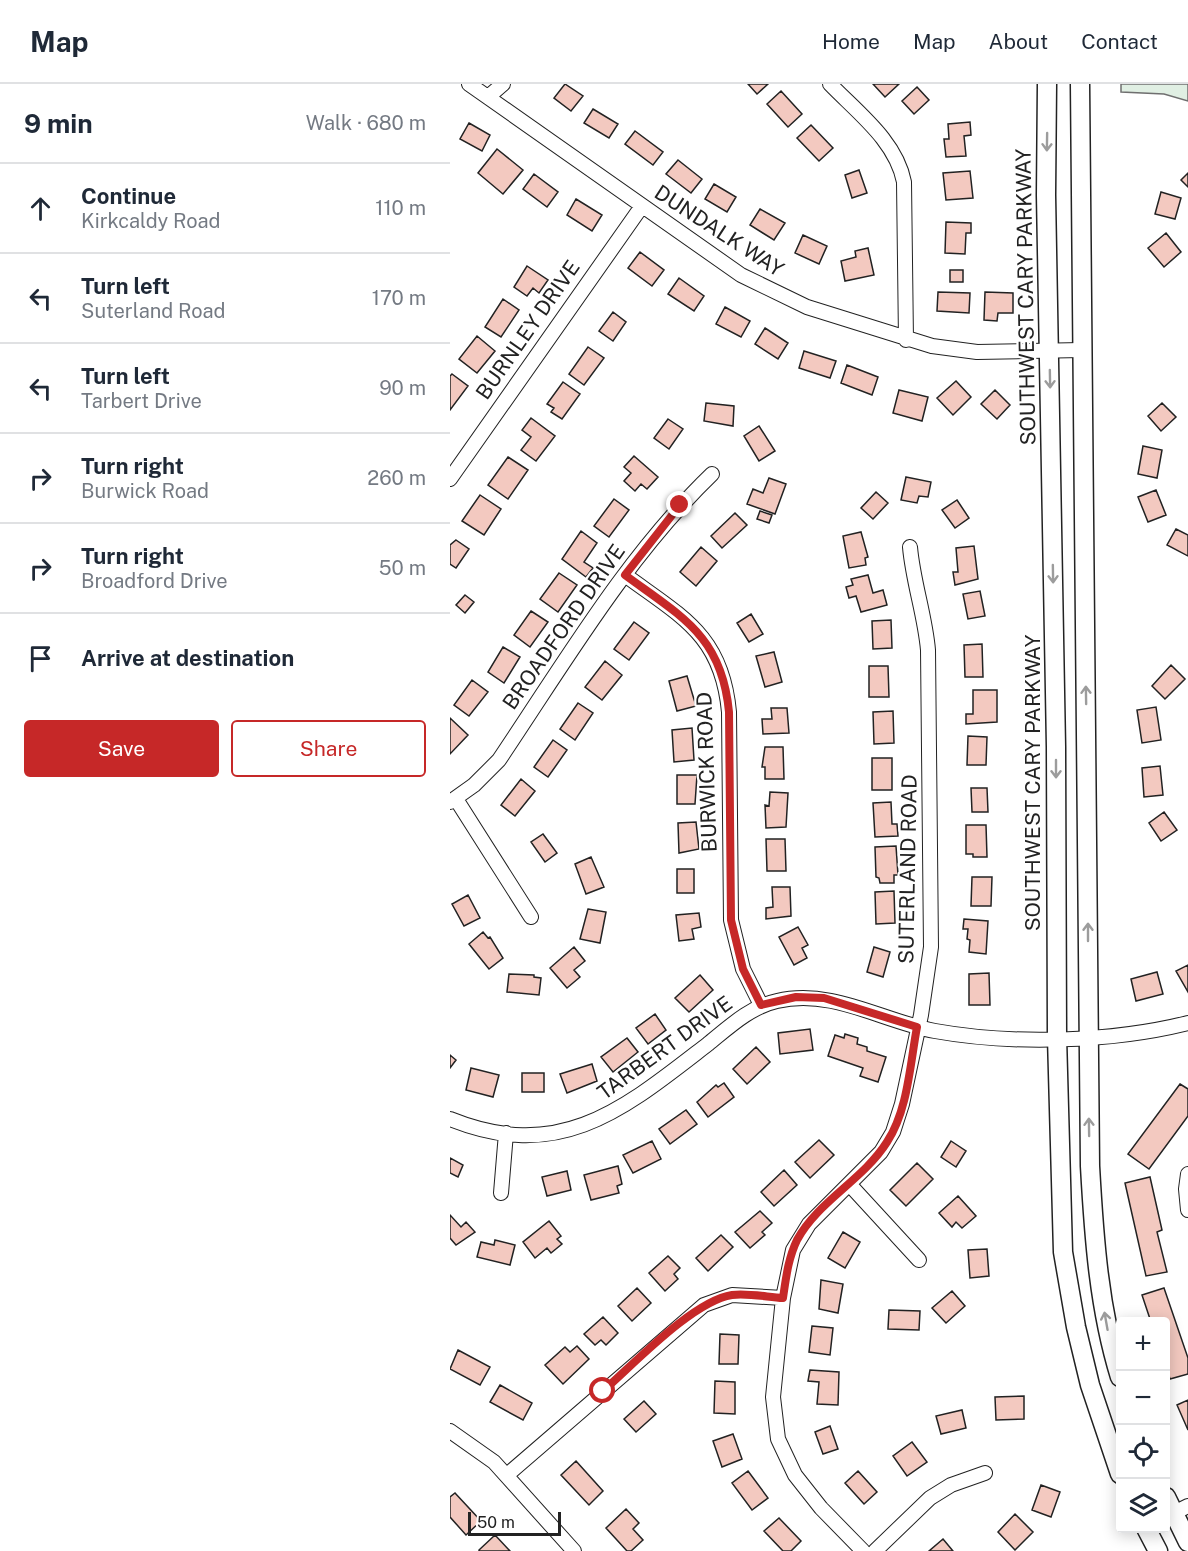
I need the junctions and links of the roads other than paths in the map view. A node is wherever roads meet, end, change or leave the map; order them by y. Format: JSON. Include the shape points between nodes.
{"nodes":[{"id":1,"x":469,"y":84,"type":"edge"},
{"id":2,"x":503,"y":84,"type":"edge"},
{"id":3,"x":830,"y":84,"type":"edge"},
{"id":4,"x":1047,"y":84,"type":"edge"},
{"id":5,"x":1080,"y":84,"type":"edge"},
{"id":6,"x":488,"y":97,"type":"junction"},
{"id":7,"x":642,"y":206,"type":"junction"},
{"id":8,"x":906,"y":340,"type":"junction"},
{"id":9,"x":1049,"y":350,"type":"junction"},
{"id":10,"x":1082,"y":350,"type":"junction"},
{"id":11,"x":712,"y":474,"type":"dead end"},
{"id":12,"x":450,"y":479,"type":"edge"},
{"id":13,"x":910,"y":547,"type":"dead end"},
{"id":14,"x":625,"y":575,"type":"junction"},
{"id":15,"x":453,"y":801,"type":"edge"},
{"id":16,"x":531,"y":917,"type":"dead end"},
{"id":17,"x":761,"y":1005,"type":"junction"},
{"id":18,"x":1188,"y":1023,"type":"edge"},
{"id":19,"x":917,"y":1027,"type":"junction"},
{"id":20,"x":1057,"y":1037,"type":"junction"},
{"id":21,"x":1088,"y":1037,"type":"junction"},
{"id":22,"x":450,"y":1119,"type":"edge"},
{"id":23,"x":506,"y":1134,"type":"junction"},
{"id":24,"x":1188,"y":1174,"type":"edge"},
{"id":25,"x":850,"y":1185,"type":"junction"},
{"id":26,"x":501,"y":1193,"type":"dead end"},
{"id":27,"x":1188,"y":1210,"type":"edge"},
{"id":28,"x":918,"y":1260,"type":"dead end"},
{"id":29,"x":783,"y":1298,"type":"junction"},
{"id":30,"x":1118,"y":1371,"type":"edge"},
{"id":31,"x":450,"y":1431,"type":"edge"},
{"id":32,"x":1116,"y":1462,"type":"edge"},
{"id":33,"x":985,"y":1473,"type":"dead end"},
{"id":34,"x":507,"y":1476,"type":"junction"},
{"id":35,"x":1173,"y":1509,"type":"edge"},
{"id":36,"x":1149,"y":1533,"type":"edge"},
{"id":37,"x":1188,"y":1542,"type":"edge"},
{"id":38,"x":574,"y":1551,"type":"edge"},
{"id":39,"x":863,"y":1551,"type":"edge"},
{"id":40,"x":874,"y":1551,"type":"edge"},
{"id":41,"x":1158,"y":1551,"type":"edge"}],
"edges":[{"from":1,"to":6,"type":"street","name":"DUNDALK WAY"},
{"from":2,"to":6,"type":"street"},
{"from":3,"to":8,"type":"street","via":[[885,141],[901,168]]},
{"from":4,"to":9,"type":"main road","name":"SOUTHWEST CARY PARKWAY","one_way":true},
{"from":5,"to":10,"type":"main road"},
{"from":6,"to":7,"type":"street","name":"DUNDALK WAY"},
{"from":7,"to":8,"type":"street","name":"DUNDALK WAY","via":[[760,286],[807,307]]},
{"from":7,"to":12,"type":"street","name":"BURNLEY DRIVE"},
{"from":8,"to":9,"type":"street","name":"DUNDALK WAY","via":[[957,350]]},
{"from":9,"to":10,"type":"street","name":"DUNDALK WAY"},
{"from":9,"to":20,"type":"main road","name":"SOUTHWEST CARY PARKWAY","one_way":true},
{"from":21,"to":10,"type":"main road","one_way":true},
{"from":11,"to":14,"type":"street","name":"BROADFORD DRIVE","via":[[680,505]]},
{"from":13,"to":19,"type":"street","name":"SUTERLAND ROAD","via":[[928,650],[932,921],[928,974]]},
{"from":14,"to":15,"type":"street","name":"BROADFORD DRIVE","via":[[499,760]]},
{"from":14,"to":17,"type":"street","name":"BURWICK ROAD","via":[[701,634],[721,666],[729,712],[731,920],[743,969]]},
{"from":15,"to":16,"type":"street"},
{"from":17,"to":19,"type":"street","name":"TARBERT DRIVE","via":[[796,997],[824,998]]},
{"from":17,"to":23,"type":"street","name":"TARBERT DRIVE","via":[[619,1111],[569,1130]]},
{"from":18,"to":21,"type":"street","name":"TARBERT DRIVE"},
{"from":19,"to":20,"type":"street","name":"TARBERT DRIVE","via":[[985,1038]]},
{"from":19,"to":25,"type":"street","name":"SUTERLAND ROAD","via":[[893,1132],[875,1159]]},
{"from":20,"to":21,"type":"street","name":"TARBERT DRIVE"},
{"from":20,"to":32,"type":"main road","name":"SOUTHWEST CARY PARKWAY","via":[[1063,1252],[1090,1385]]},
{"from":30,"to":21,"type":"main road","one_way":true,"via":[[1094,1250]]},
{"from":22,"to":23,"type":"street","name":"TARBERT DRIVE"},
{"from":23,"to":26,"type":"street"},
{"from":24,"to":27,"type":"street"},
{"from":25,"to":28,"type":"street"},
{"from":25,"to":29,"type":"street","name":"SUTERLAND ROAD","via":[[798,1239],[789,1259]]},
{"from":29,"to":34,"type":"street","via":[[732,1295],[704,1305]]},
{"from":29,"to":39,"type":"street","name":"SUTERLAND ROAD","via":[[773,1397],[778,1439],[806,1491]]},
{"from":31,"to":34,"type":"street"},
{"from":33,"to":40,"type":"street","via":[[951,1485],[930,1498]]},
{"from":34,"to":38,"type":"street"},
{"from":35,"to":37,"type":"main road"},
{"from":36,"to":41,"type":"main road"}]}
